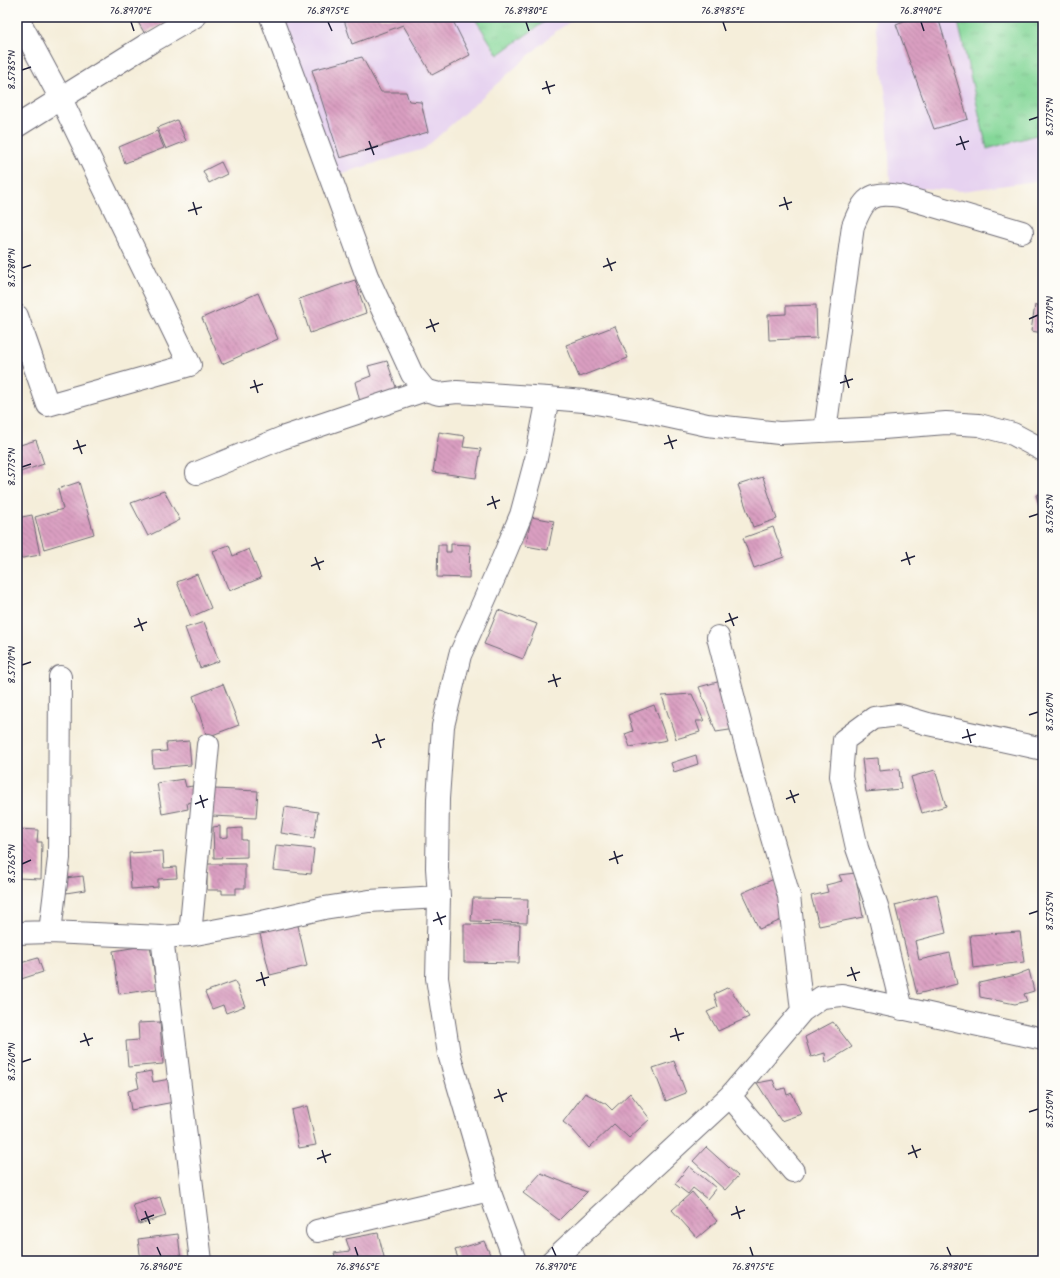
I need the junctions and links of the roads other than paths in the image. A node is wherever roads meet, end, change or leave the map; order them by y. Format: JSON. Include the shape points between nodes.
{"nodes":[{"id":1,"x":17,"y":17,"type":"edge"},
{"id":2,"x":194,"y":17,"type":"edge"},
{"id":3,"x":271,"y":17,"type":"edge"},
{"id":4,"x":61,"y":99,"type":"junction"},
{"id":5,"x":17,"y":126,"type":"edge"},
{"id":6,"x":1022,"y":232,"type":"dead end"},
{"id":7,"x":17,"y":316,"type":"edge"},
{"id":8,"x":425,"y":390,"type":"junction"},
{"id":9,"x":548,"y":398,"type":"junction"},
{"id":10,"x":825,"y":431,"type":"junction"},
{"id":11,"x":1043,"y":450,"type":"edge"},
{"id":12,"x":197,"y":473,"type":"dead end"},
{"id":13,"x":718,"y":637,"type":"dead end"},
{"id":14,"x":60,"y":677,"type":"dead end"},
{"id":15,"x":208,"y":745,"type":"dead end"},
{"id":16,"x":1043,"y":749,"type":"edge"},
{"id":17,"x":439,"y":897,"type":"junction"},
{"id":18,"x":50,"y":932,"type":"junction"},
{"id":19,"x":17,"y":933,"type":"edge"},
{"id":20,"x":190,"y":935,"type":"junction"},
{"id":21,"x":162,"y":937,"type":"junction"},
{"id":22,"x":902,"y":1009,"type":"junction"},
{"id":23,"x":802,"y":1011,"type":"junction"},
{"id":24,"x":1043,"y":1039,"type":"edge"},
{"id":25,"x":730,"y":1096,"type":"junction"},
{"id":26,"x":793,"y":1171,"type":"dead end"},
{"id":27,"x":489,"y":1190,"type":"junction"},
{"id":28,"x":317,"y":1231,"type":"dead end"},
{"id":29,"x":201,"y":1261,"type":"edge"},
{"id":30,"x":515,"y":1261,"type":"edge"},
{"id":31,"x":552,"y":1261,"type":"edge"}],
"edges":[{"from":1,"to":4,"type":"street"},
{"from":2,"to":4,"type":"street"},
{"from":3,"to":8,"type":"street","via":[[367,276],[412,374]]},
{"from":4,"to":5,"type":"street"},
{"from":4,"to":7,"type":"street","via":[[190,365],[48,405]]},
{"from":6,"to":10,"type":"street","via":[[900,196],[886,194],[865,201],[853,226]]},
{"from":8,"to":9,"type":"street","via":[[439,394],[457,392]]},
{"from":8,"to":12,"type":"street","via":[[282,438]]},
{"from":9,"to":10,"type":"street","via":[[591,402],[707,425],[779,433]]},
{"from":9,"to":17,"type":"street","via":[[536,459],[521,514],[460,655],[442,726],[438,799]]},
{"from":10,"to":11,"type":"street","via":[[946,423],[979,424],[1013,434]]},
{"from":13,"to":23,"type":"street","via":[[752,769],[789,896]]},
{"from":14,"to":18,"type":"street","via":[[59,858]]},
{"from":15,"to":20,"type":"street"},
{"from":16,"to":22,"type":"street","via":[[898,715],[874,718],[844,740],[841,776],[857,848],[877,906]]},
{"from":17,"to":20,"type":"street","via":[[370,901],[324,908]]},
{"from":17,"to":27,"type":"street","via":[[436,978],[448,1046]]},
{"from":18,"to":19,"type":"street"},
{"from":18,"to":21,"type":"street"},
{"from":20,"to":21,"type":"street"},
{"from":21,"to":29,"type":"street"},
{"from":22,"to":23,"type":"street","via":[[842,995],[822,997]]},
{"from":22,"to":24,"type":"street"},
{"from":23,"to":25,"type":"street"},
{"from":25,"to":26,"type":"street"},
{"from":25,"to":31,"type":"street"},
{"from":27,"to":28,"type":"street"},
{"from":27,"to":30,"type":"street"}]}
